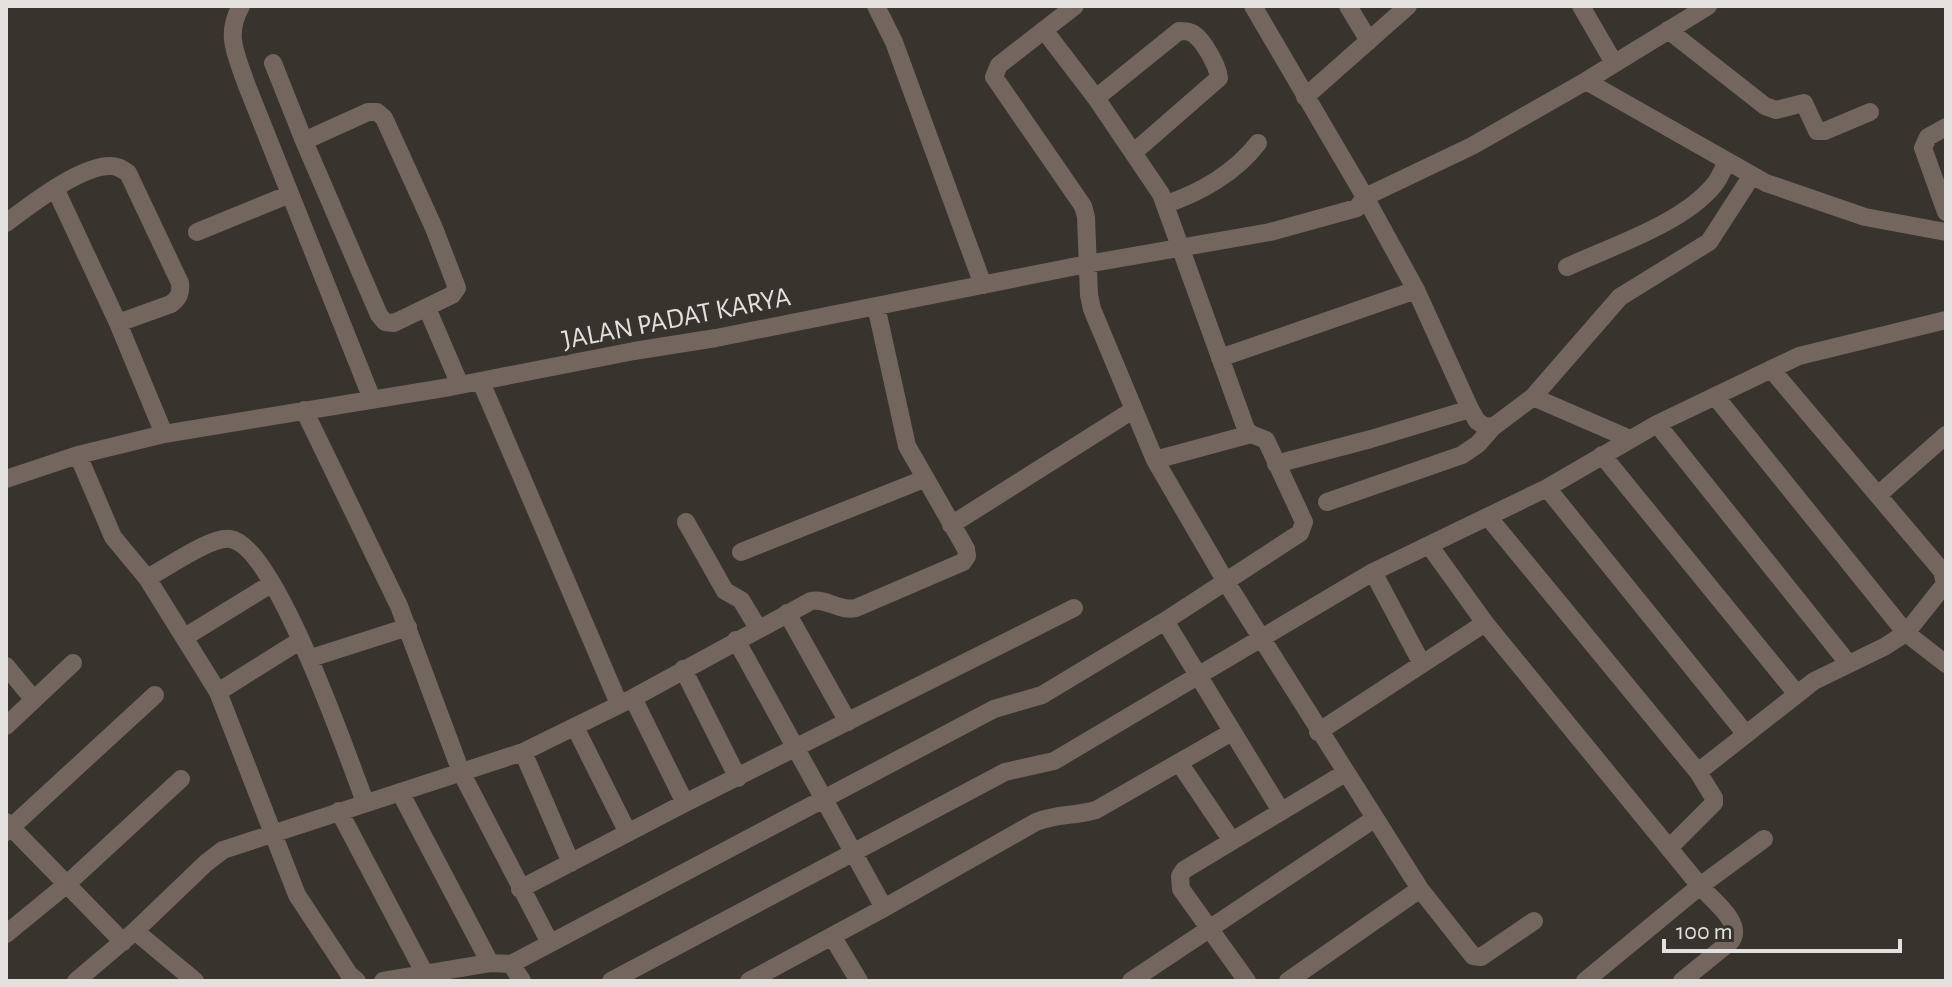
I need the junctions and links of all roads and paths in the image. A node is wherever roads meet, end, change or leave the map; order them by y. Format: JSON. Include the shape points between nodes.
{"nodes":[{"id":1,"x":241,"y":6,"type":"edge"},
{"id":2,"x":876,"y":6,"type":"edge"},
{"id":3,"x":1075,"y":6,"type":"edge"},
{"id":4,"x":1253,"y":6,"type":"edge"},
{"id":5,"x":1348,"y":6,"type":"edge"},
{"id":6,"x":1408,"y":6,"type":"edge"},
{"id":7,"x":1581,"y":6,"type":"edge"},
{"id":8,"x":1708,"y":6,"type":"edge"},
{"id":9,"x":1044,"y":30,"type":"junction"},
{"id":10,"x":1668,"y":30,"type":"junction"},
{"id":11,"x":1369,"y":41,"type":"junction"},
{"id":12,"x":273,"y":63,"type":"dead end"},
{"id":13,"x":1614,"y":63,"type":"junction"},
{"id":14,"x":1586,"y":81,"type":"junction"},
{"id":15,"x":1305,"y":97,"type":"junction"},
{"id":16,"x":1096,"y":98,"type":"junction"},
{"id":17,"x":1870,"y":112,"type":"dead end"},
{"id":18,"x":1946,"y":127,"type":"edge"},
{"id":19,"x":304,"y":141,"type":"junction"},
{"id":20,"x":1258,"y":143,"type":"dead end"},
{"id":21,"x":1133,"y":153,"type":"junction"},
{"id":22,"x":1726,"y":163,"type":"junction"},
{"id":23,"x":1751,"y":177,"type":"junction"},
{"id":24,"x":55,"y":188,"type":"junction"},
{"id":25,"x":290,"y":194,"type":"junction"},
{"id":26,"x":1361,"y":202,"type":"junction"},
{"id":27,"x":1166,"y":204,"type":"junction"},
{"id":28,"x":1946,"y":212,"type":"edge"},
{"id":29,"x":6,"y":223,"type":"edge"},
{"id":30,"x":197,"y":232,"type":"dead end"},
{"id":31,"x":1946,"y":232,"type":"edge"},
{"id":32,"x":1182,"y":248,"type":"junction"},
{"id":33,"x":1087,"y":264,"type":"junction"},
{"id":34,"x":1567,"y":267,"type":"dead end"},
{"id":35,"x":983,"y":285,"type":"junction"},
{"id":36,"x":1416,"y":290,"type":"junction"},
{"id":37,"x":876,"y":306,"type":"junction"},
{"id":38,"x":427,"y":308,"type":"junction"},
{"id":39,"x":1946,"y":320,"type":"edge"},
{"id":40,"x":118,"y":323,"type":"junction"},
{"id":41,"x":1220,"y":358,"type":"junction"},
{"id":42,"x":1771,"y":369,"type":"junction"},
{"id":43,"x":481,"y":382,"type":"junction"},
{"id":44,"x":460,"y":385,"type":"junction"},
{"id":45,"x":1715,"y":396,"type":"junction"},
{"id":46,"x":1533,"y":397,"type":"junction"},
{"id":47,"x":372,"y":399,"type":"junction"},
{"id":48,"x":1470,"y":409,"type":"junction"},
{"id":49,"x":304,"y":410,"type":"junction"},
{"id":50,"x":1133,"y":410,"type":"junction"},
{"id":51,"x":1657,"y":424,"type":"junction"},
{"id":52,"x":1493,"y":427,"type":"junction"},
{"id":53,"x":164,"y":434,"type":"junction"},
{"id":54,"x":1251,"y":434,"type":"junction"},
{"id":55,"x":1946,"y":435,"type":"edge"},
{"id":56,"x":1630,"y":439,"type":"junction"},
{"id":57,"x":78,"y":455,"type":"junction"},
{"id":58,"x":1602,"y":455,"type":"junction"},
{"id":59,"x":1155,"y":460,"type":"junction"},
{"id":60,"x":1276,"y":464,"type":"junction"},
{"id":61,"x":6,"y":479,"type":"edge"},
{"id":62,"x":924,"y":479,"type":"junction"},
{"id":63,"x":1547,"y":488,"type":"junction"},
{"id":64,"x":1878,"y":495,"type":"junction"},
{"id":65,"x":1327,"y":502,"type":"dead end"},
{"id":66,"x":1489,"y":518,"type":"junction"},
{"id":67,"x":686,"y":522,"type":"dead end"},
{"id":68,"x":951,"y":525,"type":"junction"},
{"id":69,"x":1429,"y":545,"type":"junction"},
{"id":70,"x":741,"y":552,"type":"dead end"},
{"id":71,"x":1373,"y":572,"type":"junction"},
{"id":72,"x":147,"y":578,"type":"junction"},
{"id":73,"x":1226,"y":582,"type":"junction"},
{"id":74,"x":271,"y":584,"type":"junction"},
{"id":75,"x":1074,"y":608,"type":"dead end"},
{"id":76,"x":787,"y":613,"type":"junction"},
{"id":77,"x":1165,"y":621,"type":"junction"},
{"id":78,"x":1485,"y":623,"type":"junction"},
{"id":79,"x":408,"y":627,"type":"junction"},
{"id":80,"x":758,"y":628,"type":"junction"},
{"id":81,"x":1906,"y":633,"type":"junction"},
{"id":82,"x":185,"y":637,"type":"junction"},
{"id":83,"x":1259,"y":638,"type":"junction"},
{"id":84,"x":301,"y":640,"type":"junction"},
{"id":85,"x":736,"y":640,"type":"junction"},
{"id":86,"x":1943,"y":656,"type":"edge"},
{"id":87,"x":311,"y":658,"type":"junction"},
{"id":88,"x":73,"y":663,"type":"dead end"},
{"id":89,"x":1848,"y":663,"type":"junction"},
{"id":90,"x":1422,"y":664,"type":"junction"},
{"id":91,"x":6,"y":666,"type":"edge"},
{"id":92,"x":683,"y":669,"type":"junction"},
{"id":93,"x":1197,"y":676,"type":"junction"},
{"id":94,"x":218,"y":692,"type":"junction"},
{"id":95,"x":1797,"y":694,"type":"junction"},
{"id":96,"x":155,"y":695,"type":"dead end"},
{"id":97,"x":34,"y":700,"type":"junction"},
{"id":98,"x":626,"y":701,"type":"junction"},
{"id":99,"x":848,"y":722,"type":"junction"},
{"id":100,"x":6,"y":726,"type":"edge"},
{"id":101,"x":575,"y":727,"type":"junction"},
{"id":102,"x":1232,"y":732,"type":"junction"},
{"id":103,"x":1318,"y":732,"type":"junction"},
{"id":104,"x":1745,"y":733,"type":"junction"},
{"id":105,"x":796,"y":748,"type":"junction"},
{"id":106,"x":523,"y":752,"type":"junction"},
{"id":107,"x":1180,"y":764,"type":"junction"},
{"id":108,"x":461,"y":772,"type":"junction"},
{"id":109,"x":1698,"y":772,"type":"junction"},
{"id":110,"x":1345,"y":773,"type":"junction"},
{"id":111,"x":738,"y":778,"type":"junction"},
{"id":112,"x":181,"y":779,"type":"dead end"},
{"id":113,"x":400,"y":792,"type":"junction"},
{"id":114,"x":823,"y":797,"type":"junction"},
{"id":115,"x":365,"y":802,"type":"junction"},
{"id":116,"x":685,"y":803,"type":"junction"},
{"id":117,"x":339,"y":811,"type":"junction"},
{"id":118,"x":1281,"y":811,"type":"junction"},
{"id":119,"x":1374,"y":819,"type":"junction"},
{"id":120,"x":8,"y":827,"type":"edge"},
{"id":121,"x":271,"y":833,"type":"junction"},
{"id":122,"x":628,"y":833,"type":"junction"},
{"id":123,"x":1764,"y":839,"type":"dead end"},
{"id":124,"x":1232,"y":841,"type":"junction"},
{"id":125,"x":1669,"y":848,"type":"junction"},
{"id":126,"x":854,"y":853,"type":"junction"},
{"id":127,"x":571,"y":863,"type":"junction"},
{"id":128,"x":67,"y":884,"type":"junction"},
{"id":129,"x":1700,"y":886,"type":"junction"},
{"id":130,"x":520,"y":889,"type":"junction"},
{"id":131,"x":1420,"y":889,"type":"junction"},
{"id":132,"x":884,"y":908,"type":"junction"},
{"id":133,"x":1534,"y":921,"type":"dead end"},
{"id":134,"x":1210,"y":928,"type":"junction"},
{"id":135,"x":6,"y":934,"type":"edge"},
{"id":136,"x":129,"y":936,"type":"junction"},
{"id":137,"x":832,"y":936,"type":"junction"},
{"id":138,"x":550,"y":943,"type":"junction"},
{"id":139,"x":490,"y":963,"type":"junction"},
{"id":140,"x":511,"y":964,"type":"junction"},
{"id":141,"x":425,"y":974,"type":"junction"},
{"id":142,"x":76,"y":981,"type":"edge"},
{"id":143,"x":195,"y":981,"type":"edge"},
{"id":144,"x":357,"y":981,"type":"edge"},
{"id":145,"x":383,"y":981,"type":"edge"},
{"id":146,"x":522,"y":981,"type":"edge"},
{"id":147,"x":611,"y":981,"type":"edge"},
{"id":148,"x":749,"y":981,"type":"edge"},
{"id":149,"x":859,"y":981,"type":"edge"},
{"id":150,"x":1131,"y":981,"type":"edge"},
{"id":151,"x":1247,"y":981,"type":"edge"},
{"id":152,"x":1288,"y":981,"type":"edge"},
{"id":153,"x":1585,"y":981,"type":"edge"},
{"id":154,"x":1682,"y":981,"type":"edge"}],
"edges":[{"from":1,"to":25,"type":"street","via":[[231,40]]},
{"from":2,"to":35,"type":"street"},
{"from":3,"to":9,"type":"street"},
{"from":4,"to":15,"type":"street"},
{"from":5,"to":11,"type":"street"},
{"from":6,"to":11,"type":"street"},
{"from":7,"to":13,"type":"street"},
{"from":8,"to":10,"type":"street","name":"JALAN PADAT KARYA"},
{"from":9,"to":16,"type":"street"},
{"from":9,"to":33,"type":"street","via":[[999,65],[994,77],[1083,206]]},
{"from":10,"to":13,"type":"street","name":"JALAN PADAT KARYA"},
{"from":10,"to":17,"type":"street","via":[[1765,106],[1776,110],[1804,103],[1817,131]]},
{"from":11,"to":15,"type":"street"},
{"from":12,"to":19,"type":"street"},
{"from":13,"to":14,"type":"street","name":"JALAN PADAT KARYA"},
{"from":14,"to":22,"type":"street"},
{"from":14,"to":26,"type":"street","name":"JALAN PADAT KARYA"},
{"from":15,"to":26,"type":"street"},
{"from":16,"to":21,"type":"street"},
{"from":16,"to":21,"type":"street","via":[[1179,31],[1199,40],[1219,78]]},
{"from":18,"to":28,"type":"street","via":[[1928,137],[1923,148]]},
{"from":19,"to":38,"type":"street","via":[[379,315],[394,323]]},
{"from":19,"to":38,"type":"street","via":[[368,112],[384,118],[457,286],[452,295]]},
{"from":20,"to":27,"type":"street","via":[[1215,181]]},
{"from":21,"to":27,"type":"street"},
{"from":22,"to":23,"type":"street"},
{"from":22,"to":34,"type":"street","via":[[1714,185],[1690,206]]},
{"from":23,"to":31,"type":"street","via":[[1865,217]]},
{"from":23,"to":46,"type":"street","via":[[1709,242],[1620,297]]},
{"from":24,"to":29,"type":"street"},
{"from":24,"to":40,"type":"street"},
{"from":24,"to":40,"type":"street","via":[[97,168],[119,167],[128,173],[174,269],[181,292],[177,299]]},
{"from":25,"to":30,"type":"street"},
{"from":25,"to":47,"type":"street"},
{"from":26,"to":32,"type":"street","name":"JALAN PADAT KARYA","via":[[1270,232]]},
{"from":26,"to":36,"type":"street"},
{"from":27,"to":32,"type":"street"},
{"from":32,"to":33,"type":"street","name":"JALAN PADAT KARYA"},
{"from":32,"to":41,"type":"street"},
{"from":33,"to":35,"type":"street","name":"JALAN PADAT KARYA"},
{"from":33,"to":50,"type":"street","via":[[1092,309]]},
{"from":35,"to":37,"type":"street","name":"JALAN PADAT KARYA"},
{"from":36,"to":41,"type":"street"},
{"from":36,"to":48,"type":"street"},
{"from":37,"to":43,"type":"street","name":"JALAN PADAT KARYA"},
{"from":37,"to":62,"type":"street","via":[[903,433]]},
{"from":38,"to":44,"type":"street"},
{"from":39,"to":42,"type":"street","via":[[1799,356]]},
{"from":40,"to":53,"type":"street"},
{"from":41,"to":54,"type":"street"},
{"from":42,"to":45,"type":"street"},
{"from":42,"to":64,"type":"street"},
{"from":43,"to":44,"type":"street","name":"JALAN PADAT KARYA"},
{"from":43,"to":98,"type":"street"},
{"from":44,"to":47,"type":"street","name":"JALAN PADAT KARYA"},
{"from":45,"to":51,"type":"street"},
{"from":45,"to":81,"type":"street"},
{"from":46,"to":52,"type":"street"},
{"from":46,"to":56,"type":"street"},
{"from":47,"to":49,"type":"street","name":"JALAN PADAT KARYA"},
{"from":48,"to":52,"type":"street","via":[[1477,421]]},
{"from":48,"to":60,"type":"street"},
{"from":49,"to":53,"type":"street","name":"JALAN PADAT KARYA"},
{"from":49,"to":79,"type":"street"},
{"from":50,"to":59,"type":"street"},
{"from":50,"to":68,"type":"street"},
{"from":51,"to":56,"type":"street"},
{"from":51,"to":89,"type":"street"},
{"from":52,"to":65,"type":"street","via":[[1462,455]]},
{"from":53,"to":57,"type":"street","name":"JALAN PADAT KARYA"},
{"from":54,"to":59,"type":"street"},
{"from":54,"to":60,"type":"street","via":[[1266,440]]},
{"from":55,"to":64,"type":"street"},
{"from":56,"to":58,"type":"street"},
{"from":57,"to":61,"type":"street","name":"JALAN PADAT KARYA"},
{"from":57,"to":72,"type":"street","via":[[106,524]]},
{"from":58,"to":63,"type":"street"},
{"from":58,"to":95,"type":"street"},
{"from":59,"to":73,"type":"street"},
{"from":60,"to":73,"type":"street","via":[[1304,528]]},
{"from":62,"to":68,"type":"street"},
{"from":62,"to":70,"type":"street"},
{"from":63,"to":66,"type":"street"},
{"from":63,"to":104,"type":"street"},
{"from":64,"to":81,"type":"street","via":[[1945,577],[1942,589]]},
{"from":66,"to":69,"type":"street"},
{"from":66,"to":109,"type":"street"},
{"from":67,"to":80,"type":"street","via":[[725,591],[741,600]]},
{"from":68,"to":76,"type":"street","via":[[966,549],[963,562],[850,610],[818,600]]},
{"from":69,"to":71,"type":"street"},
{"from":69,"to":78,"type":"street"},
{"from":71,"to":83,"type":"street"},
{"from":71,"to":90,"type":"street"},
{"from":72,"to":74,"type":"street","via":[[223,538],[244,546]]},
{"from":72,"to":82,"type":"street"},
{"from":73,"to":77,"type":"street"},
{"from":73,"to":83,"type":"street"},
{"from":74,"to":82,"type":"street"},
{"from":74,"to":84,"type":"street"},
{"from":75,"to":99,"type":"street"},
{"from":76,"to":80,"type":"street"},
{"from":76,"to":99,"type":"street"},
{"from":77,"to":93,"type":"street"},
{"from":77,"to":114,"type":"street","via":[[1042,695],[994,709]]},
{"from":78,"to":90,"type":"street"},
{"from":78,"to":125,"type":"street"},
{"from":79,"to":87,"type":"street"},
{"from":79,"to":108,"type":"street"},
{"from":80,"to":85,"type":"street"},
{"from":81,"to":86,"type":"street"},
{"from":81,"to":89,"type":"street"},
{"from":82,"to":94,"type":"street"},
{"from":83,"to":93,"type":"street"},
{"from":83,"to":103,"type":"street"},
{"from":84,"to":87,"type":"street"},
{"from":84,"to":94,"type":"street"},
{"from":85,"to":92,"type":"street"},
{"from":85,"to":105,"type":"street"},
{"from":87,"to":115,"type":"street"},
{"from":88,"to":97,"type":"street"},
{"from":89,"to":95,"type":"street"},
{"from":90,"to":103,"type":"street"},
{"from":91,"to":97,"type":"street"},
{"from":92,"to":98,"type":"street"},
{"from":92,"to":111,"type":"street"},
{"from":93,"to":102,"type":"street"},
{"from":93,"to":126,"type":"street","via":[[1054,761],[1005,772]]},
{"from":94,"to":121,"type":"street"},
{"from":95,"to":104,"type":"street"},
{"from":96,"to":120,"type":"street"},
{"from":97,"to":100,"type":"street"},
{"from":98,"to":101,"type":"street"},
{"from":98,"to":116,"type":"street"},
{"from":99,"to":105,"type":"street"},
{"from":101,"to":106,"type":"street"},
{"from":101,"to":122,"type":"street"},
{"from":102,"to":107,"type":"street"},
{"from":102,"to":118,"type":"street"},
{"from":103,"to":110,"type":"street"},
{"from":104,"to":109,"type":"street"},
{"from":105,"to":111,"type":"street"},
{"from":105,"to":114,"type":"street"},
{"from":106,"to":108,"type":"street"},
{"from":106,"to":127,"type":"street"},
{"from":107,"to":124,"type":"street"},
{"from":107,"to":132,"type":"street","via":[[1096,810],[1036,822]]},
{"from":108,"to":113,"type":"street"},
{"from":108,"to":130,"type":"street"},
{"from":109,"to":125,"type":"street","via":[[1714,801]]},
{"from":110,"to":118,"type":"street"},
{"from":110,"to":119,"type":"street"},
{"from":111,"to":116,"type":"street"},
{"from":112,"to":128,"type":"street"},
{"from":113,"to":115,"type":"street"},
{"from":113,"to":139,"type":"street"},
{"from":114,"to":126,"type":"street"},
{"from":114,"to":138,"type":"street"},
{"from":115,"to":117,"type":"street"},
{"from":116,"to":122,"type":"street"},
{"from":117,"to":121,"type":"street"},
{"from":117,"to":141,"type":"street"},
{"from":118,"to":124,"type":"street"},
{"from":119,"to":131,"type":"street"},
{"from":119,"to":134,"type":"street"},
{"from":120,"to":128,"type":"street"},
{"from":121,"to":136,"type":"street","via":[[213,857]]},
{"from":121,"to":144,"type":"street","via":[[297,895]]},
{"from":122,"to":127,"type":"street"},
{"from":123,"to":129,"type":"street"},
{"from":124,"to":134,"type":"street","via":[[1180,876],[1181,889]]},
{"from":125,"to":129,"type":"street"},
{"from":126,"to":132,"type":"street"},
{"from":126,"to":147,"type":"street"},
{"from":127,"to":130,"type":"street"},
{"from":128,"to":135,"type":"street"},
{"from":128,"to":136,"type":"street"},
{"from":129,"to":153,"type":"street"},
{"from":129,"to":154,"type":"street","via":[[1731,920],[1734,936]]},
{"from":130,"to":138,"type":"street"},
{"from":131,"to":133,"type":"street","via":[[1473,956],[1488,954]]},
{"from":131,"to":152,"type":"street"},
{"from":132,"to":137,"type":"street"},
{"from":134,"to":150,"type":"street"},
{"from":134,"to":151,"type":"street"},
{"from":136,"to":142,"type":"street"},
{"from":136,"to":143,"type":"street"},
{"from":137,"to":148,"type":"street"},
{"from":137,"to":149,"type":"street"},
{"from":138,"to":140,"type":"street"},
{"from":139,"to":140,"type":"street"},
{"from":139,"to":141,"type":"street"},
{"from":140,"to":146,"type":"street"},
{"from":141,"to":145,"type":"street"}]}
